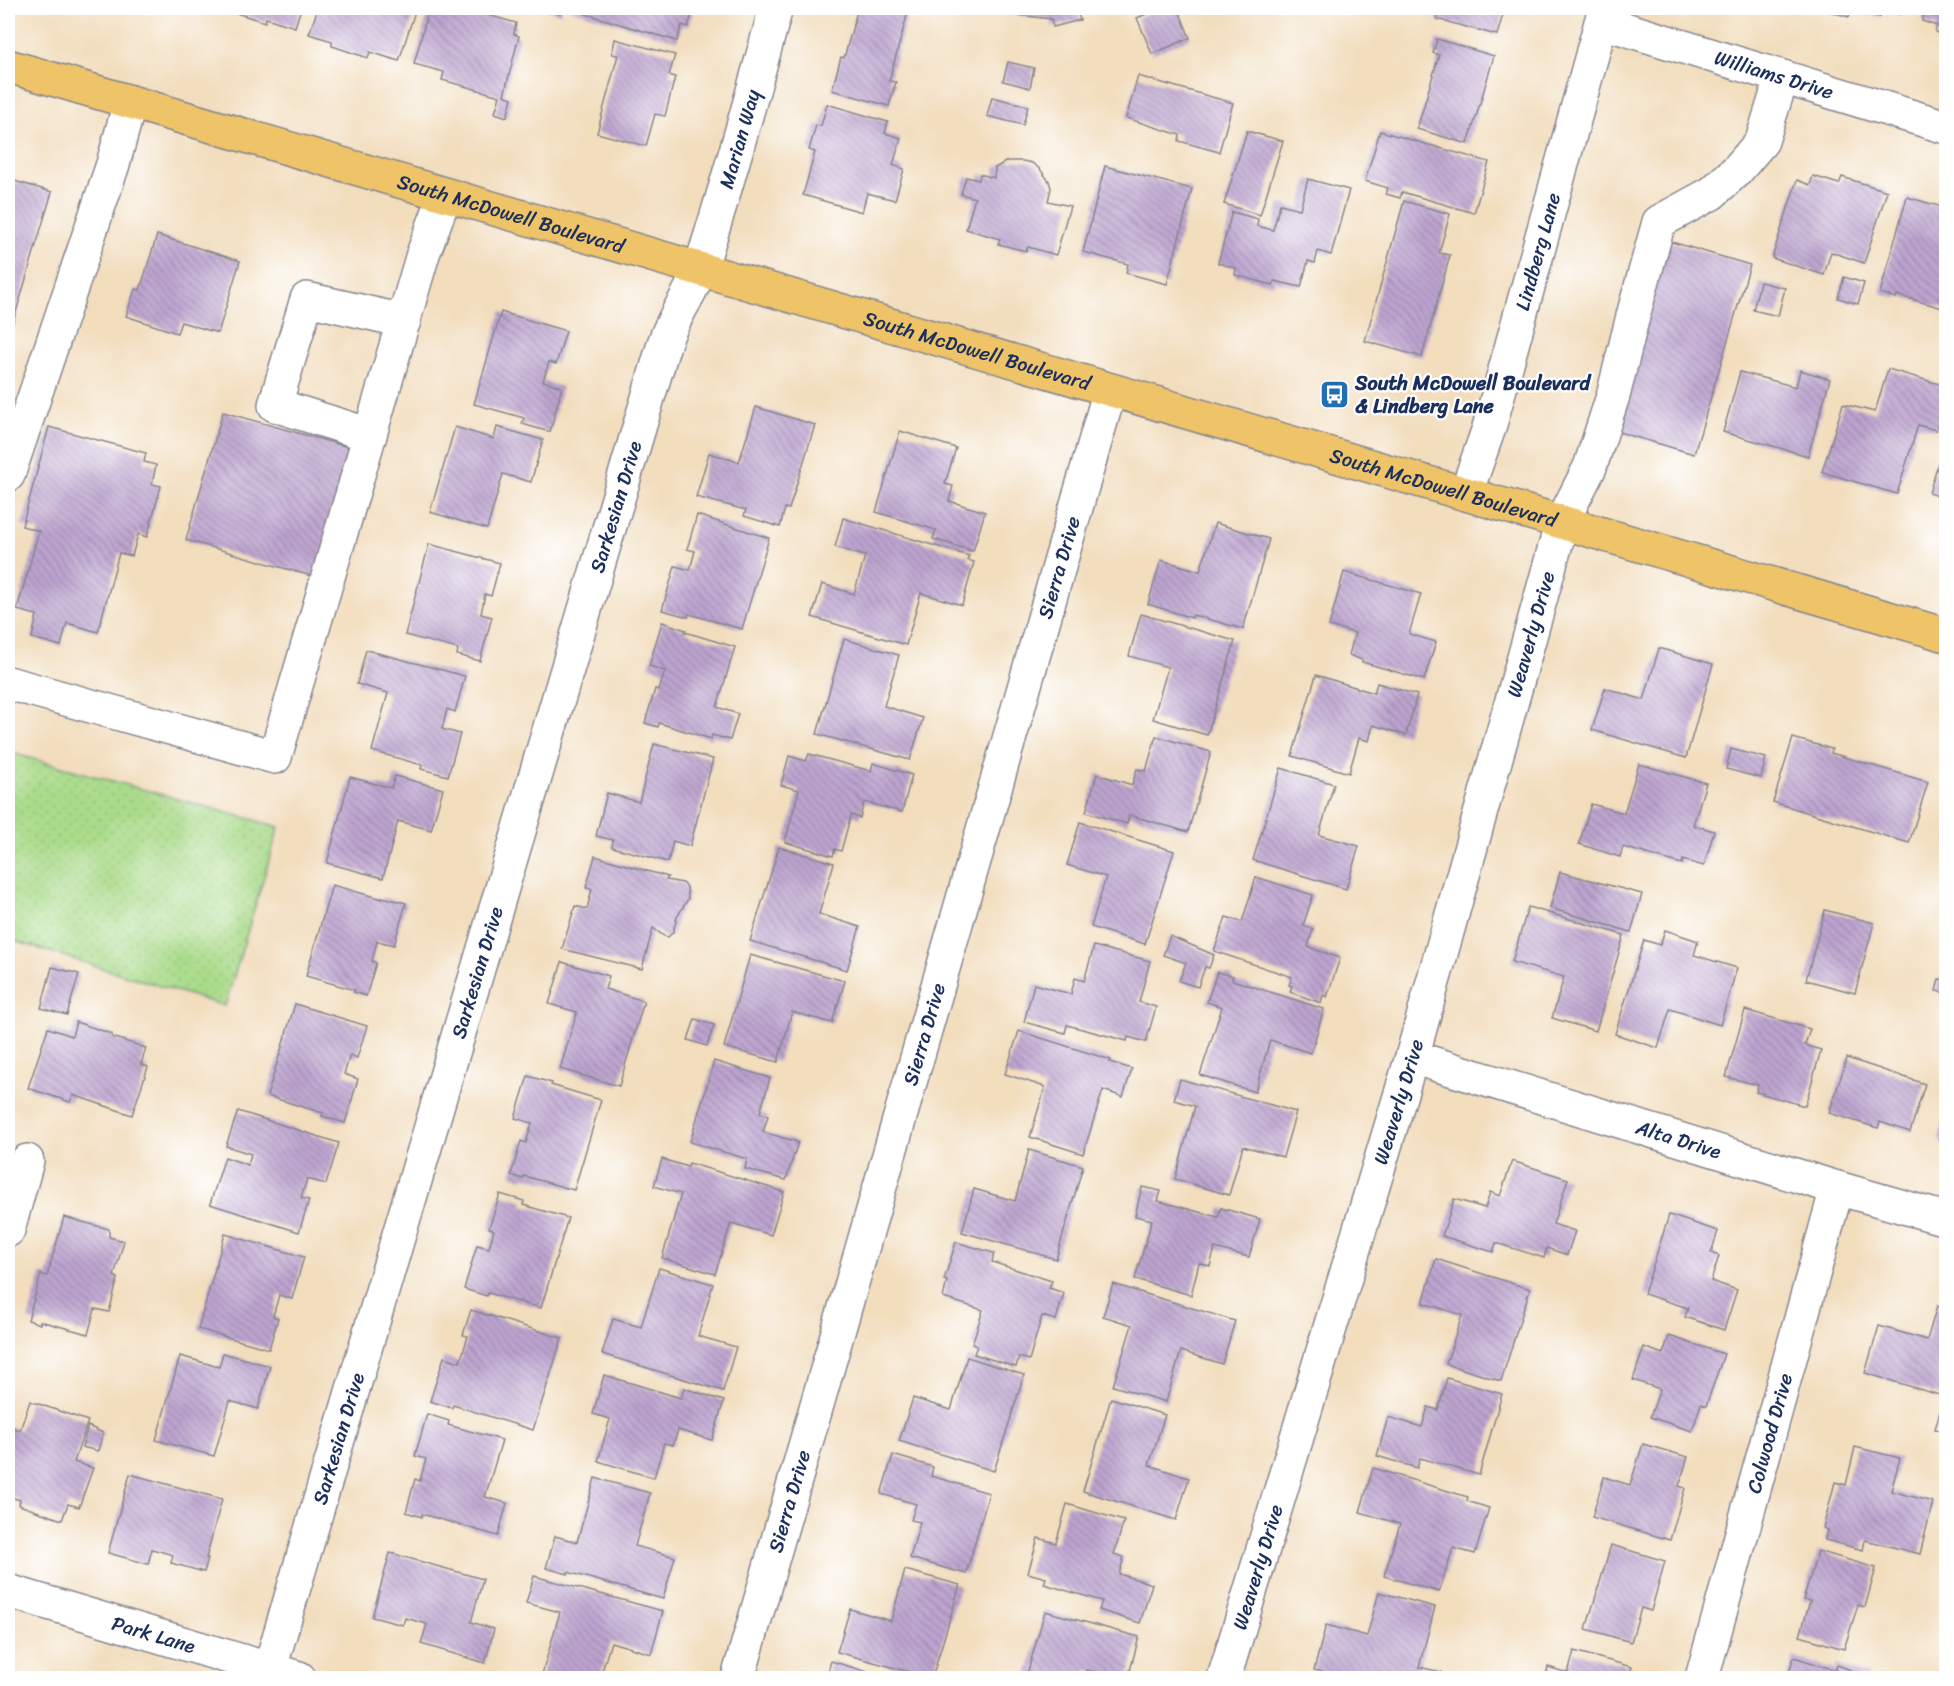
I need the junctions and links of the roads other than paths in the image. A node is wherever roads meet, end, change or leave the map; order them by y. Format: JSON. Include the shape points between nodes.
{"nodes":[{"id":1,"x":776,"y":8,"type":"edge"},
{"id":2,"x":1604,"y":15,"type":"edge"},
{"id":3,"x":8,"y":66,"type":"edge"},
{"id":4,"x":1782,"y":77,"type":"junction"},
{"id":5,"x":130,"y":102,"type":"junction"},
{"id":6,"x":1947,"y":127,"type":"edge"},
{"id":7,"x":445,"y":195,"type":"junction"},
{"id":8,"x":700,"y":269,"type":"junction"},
{"id":9,"x":404,"y":321,"type":"junction"},
{"id":10,"x":1110,"y":390,"type":"junction"},
{"id":11,"x":370,"y":435,"type":"junction"},
{"id":12,"x":8,"y":475,"type":"edge"},
{"id":13,"x":1466,"y":494,"type":"junction"},
{"id":14,"x":1562,"y":522,"type":"junction"},
{"id":15,"x":1947,"y":635,"type":"edge"},
{"id":16,"x":8,"y":683,"type":"edge"},
{"id":17,"x":1412,"y":1057,"type":"junction"},
{"id":18,"x":27,"y":1161,"type":"dead end"},
{"id":19,"x":1837,"y":1188,"type":"junction"},
{"id":20,"x":1947,"y":1219,"type":"edge"},
{"id":21,"x":8,"y":1230,"type":"edge"},
{"id":22,"x":8,"y":1590,"type":"edge"},
{"id":23,"x":279,"y":1676,"type":"edge"},
{"id":24,"x":738,"y":1678,"type":"edge"},
{"id":25,"x":1224,"y":1678,"type":"edge"},
{"id":26,"x":1702,"y":1678,"type":"edge"}],
"edges":[{"from":1,"to":8,"type":"street","name":"Marian Way"},
{"from":2,"to":4,"type":"street","name":"Williams Drive"},
{"from":2,"to":13,"type":"street","name":"Lindberg Lane","via":[[1489,428]]},
{"from":3,"to":5,"type":"main road","name":"South McDowell Boulevard"},
{"from":4,"to":6,"type":"street","name":"Williams Drive"},
{"from":4,"to":14,"type":"street","name":"Weaverly Drive","via":[[1762,141],[1712,193],[1659,222],[1613,396],[1590,467]]},
{"from":5,"to":7,"type":"main road","name":"South McDowell Boulevard"},
{"from":5,"to":12,"type":"street","via":[[113,164]]},
{"from":7,"to":8,"type":"main road","name":"South McDowell Boulevard"},
{"from":7,"to":9,"type":"street"},
{"from":8,"to":10,"type":"main road","name":"South McDowell Boulevard"},
{"from":8,"to":23,"type":"street","name":"Sarkesian Drive","via":[[664,344]]},
{"from":9,"to":11,"type":"street"},
{"from":9,"to":11,"type":"street","via":[[307,298],[275,405]]},
{"from":10,"to":13,"type":"main road","name":"South McDowell Boulevard"},
{"from":10,"to":24,"type":"street","name":"Sierra Drive"},
{"from":11,"to":16,"type":"street","via":[[274,757]]},
{"from":13,"to":14,"type":"main road","name":"South McDowell Boulevard"},
{"from":14,"to":15,"type":"main road","name":"South McDowell Boulevard"},
{"from":14,"to":17,"type":"street","name":"Weaverly Drive"},
{"from":17,"to":19,"type":"street","name":"Alta Drive"},
{"from":17,"to":25,"type":"street","name":"Weaverly Drive"},
{"from":18,"to":21,"type":"street"},
{"from":19,"to":20,"type":"street","name":"Alta Drive"},
{"from":19,"to":26,"type":"street","name":"Colwood Drive"},
{"from":22,"to":23,"type":"street","name":"Park Lane"}]}
